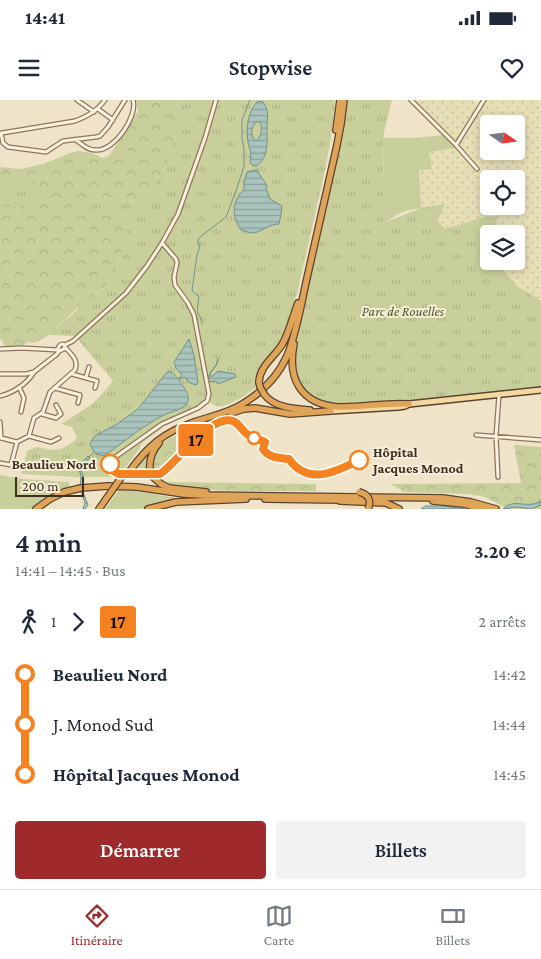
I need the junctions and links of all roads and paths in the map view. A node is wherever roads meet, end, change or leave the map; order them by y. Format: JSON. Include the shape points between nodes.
{"nodes":[{"id":1,"x":77,"y":100,"type":"edge"},
{"id":2,"x":105,"y":100,"type":"edge"},
{"id":3,"x":124,"y":100,"type":"edge"},
{"id":4,"x":133,"y":100,"type":"edge"},
{"id":5,"x":216,"y":100,"type":"edge"},
{"id":6,"x":340,"y":100,"type":"edge"},
{"id":7,"x":344,"y":100,"type":"edge"},
{"id":8,"x":411,"y":100,"type":"edge"},
{"id":9,"x":484,"y":100,"type":"edge"},
{"id":10,"x":98,"y":109,"type":"junction"},
{"id":11,"x":94,"y":112,"type":"junction"},
{"id":12,"x":113,"y":120,"type":"junction"},
{"id":13,"x":1,"y":133,"type":"edge"},
{"id":14,"x":76,"y":140,"type":"junction"},
{"id":15,"x":456,"y":145,"type":"junction"},
{"id":16,"x":477,"y":170,"type":"dead end"},
{"id":17,"x":162,"y":243,"type":"junction"},
{"id":18,"x":299,"y":304,"type":"junction"},
{"id":19,"x":65,"y":346,"type":"junction"},
{"id":20,"x":0,"y":349,"type":"edge"},
{"id":21,"x":58,"y":350,"type":"junction"},
{"id":22,"x":88,"y":366,"type":"dead end"},
{"id":23,"x":34,"y":372,"type":"junction"},
{"id":24,"x":0,"y":374,"type":"edge"},
{"id":25,"x":71,"y":374,"type":"junction"},
{"id":26,"x":86,"y":377,"type":"junction"},
{"id":27,"x":19,"y":387,"type":"junction"},
{"id":28,"x":54,"y":387,"type":"junction"},
{"id":29,"x":95,"y":388,"type":"dead end"},
{"id":30,"x":541,"y":390,"type":"edge"},
{"id":31,"x":499,"y":395,"type":"junction"},
{"id":32,"x":0,"y":396,"type":"edge"},
{"id":33,"x":78,"y":403,"type":"dead end"},
{"id":34,"x":409,"y":404,"type":"junction"},
{"id":35,"x":56,"y":405,"type":"dead end"},
{"id":36,"x":331,"y":411,"type":"junction"},
{"id":37,"x":21,"y":412,"type":"dead end"},
{"id":38,"x":41,"y":414,"type":"junction"},
{"id":39,"x":0,"y":422,"type":"edge"},
{"id":40,"x":191,"y":423,"type":"junction"},
{"id":41,"x":217,"y":423,"type":"dead end"},
{"id":42,"x":476,"y":435,"type":"dead end"},
{"id":43,"x":29,"y":436,"type":"junction"},
{"id":44,"x":496,"y":436,"type":"junction"},
{"id":45,"x":59,"y":438,"type":"dead end"},
{"id":46,"x":541,"y":440,"type":"edge"},
{"id":47,"x":18,"y":442,"type":"junction"},
{"id":48,"x":0,"y":463,"type":"edge"},
{"id":49,"x":127,"y":472,"type":"junction"},
{"id":50,"x":498,"y":477,"type":"dead end"},
{"id":51,"x":226,"y":495,"type":"junction"},
{"id":52,"x":296,"y":496,"type":"junction"},
{"id":53,"x":246,"y":499,"type":"junction"},
{"id":54,"x":325,"y":500,"type":"junction"},
{"id":55,"x":195,"y":501,"type":"junction"},
{"id":56,"x":36,"y":509,"type":"edge"},
{"id":57,"x":43,"y":509,"type":"edge"},
{"id":58,"x":101,"y":509,"type":"edge"},
{"id":59,"x":148,"y":509,"type":"edge"},
{"id":60,"x":158,"y":509,"type":"edge"},
{"id":61,"x":368,"y":509,"type":"edge"},
{"id":62,"x":399,"y":509,"type":"edge"},
{"id":63,"x":482,"y":509,"type":"edge"},
{"id":64,"x":496,"y":509,"type":"edge"}],
"edges":[{"from":1,"to":11,"type":"street"},
{"from":2,"to":10,"type":"street"},
{"from":3,"to":12,"type":"street"},
{"from":4,"to":14,"type":"street","via":[[130,120],[110,146],[93,150]]},
{"from":5,"to":17,"type":"street","via":[[178,214]]},
{"from":6,"to":18,"type":"highway","via":[[334,145]]},
{"from":7,"to":18,"type":"highway","via":[[337,144]]},
{"from":8,"to":15,"type":"street"},
{"from":9,"to":15,"type":"street"},
{"from":10,"to":11,"type":"street"},
{"from":10,"to":12,"type":"street"},
{"from":11,"to":13,"type":"street","via":[[66,124]]},
{"from":12,"to":14,"type":"street","via":[[100,136]]},
{"from":13,"to":14,"type":"street","via":[[8,148],[43,152],[63,141]]},
{"from":15,"to":16,"type":"street"},
{"from":17,"to":19,"type":"street","via":[[126,293]]},
{"from":17,"to":41,"type":"street","via":[[176,260],[176,289],[194,315],[209,394],[198,408],[162,424],[114,458],[110,462],[111,470],[119,474],[160,474]]},
{"from":18,"to":34,"type":"highway","via":[[292,363],[295,380],[306,395],[312,400],[339,407]]},
{"from":18,"to":36,"type":"highway","bridge":true,"via":[[284,342],[263,368],[260,387],[270,400],[286,406]]},
{"from":18,"to":40,"type":"highway","via":[[287,356],[266,386],[237,407]]},
{"from":18,"to":49,"type":"highway","via":[[284,355],[263,384],[230,407],[160,434],[145,447]]},
{"from":19,"to":21,"type":"street"},
{"from":19,"to":25,"type":"street","via":[[76,359],[77,365]]},
{"from":20,"to":21,"type":"street"},
{"from":21,"to":23,"type":"street"},
{"from":22,"to":26,"type":"street"},
{"from":23,"to":24,"type":"street"},
{"from":23,"to":27,"type":"street"},
{"from":25,"to":26,"type":"street"},
{"from":25,"to":28,"type":"street"},
{"from":26,"to":29,"type":"street","via":[[97,380]]},
{"from":27,"to":32,"type":"street"},
{"from":27,"to":37,"type":"street","via":[[24,398]]},
{"from":28,"to":33,"type":"street","via":[[80,395]]},
{"from":28,"to":38,"type":"street"},
{"from":30,"to":31,"type":"main road"},
{"from":31,"to":34,"type":"main road"},
{"from":31,"to":44,"type":"street"},
{"from":34,"to":36,"type":"main road"},
{"from":35,"to":38,"type":"street","via":[[62,414],[56,418]]},
{"from":36,"to":40,"type":"highway","via":[[290,414],[251,408]]},
{"from":38,"to":43,"type":"street","via":[[34,418]]},
{"from":39,"to":47,"type":"street","via":[[1,438]]},
{"from":40,"to":49,"type":"highway","via":[[157,440]]},
{"from":40,"to":51,"type":"highway","bridge":true,"via":[[157,445],[151,456],[150,470],[161,484],[173,488]]},
{"from":42,"to":44,"type":"street"},
{"from":43,"to":45,"type":"street","via":[[51,442]]},
{"from":43,"to":47,"type":"street"},
{"from":44,"to":46,"type":"street"},
{"from":44,"to":50,"type":"street"},
{"from":47,"to":48,"type":"street","via":[[11,465]]},
{"from":49,"to":58,"type":"highway","bridge":true},
{"from":51,"to":52,"type":"highway"},
{"from":51,"to":56,"type":"highway","via":[[193,495],[108,486],[64,492]]},
{"from":52,"to":61,"type":"highway","bridge":true,"via":[[359,492],[369,498]]},
{"from":52,"to":64,"type":"highway","via":[[442,498]]},
{"from":53,"to":54,"type":"highway"},
{"from":53,"to":55,"type":"highway"},
{"from":53,"to":57,"type":"highway","via":[[107,488],[69,493]]},
{"from":54,"to":62,"type":"highway","via":[[386,503]]},
{"from":54,"to":63,"type":"highway","via":[[424,500]]},
{"from":55,"to":59,"type":"highway"},
{"from":55,"to":60,"type":"highway"}]}
